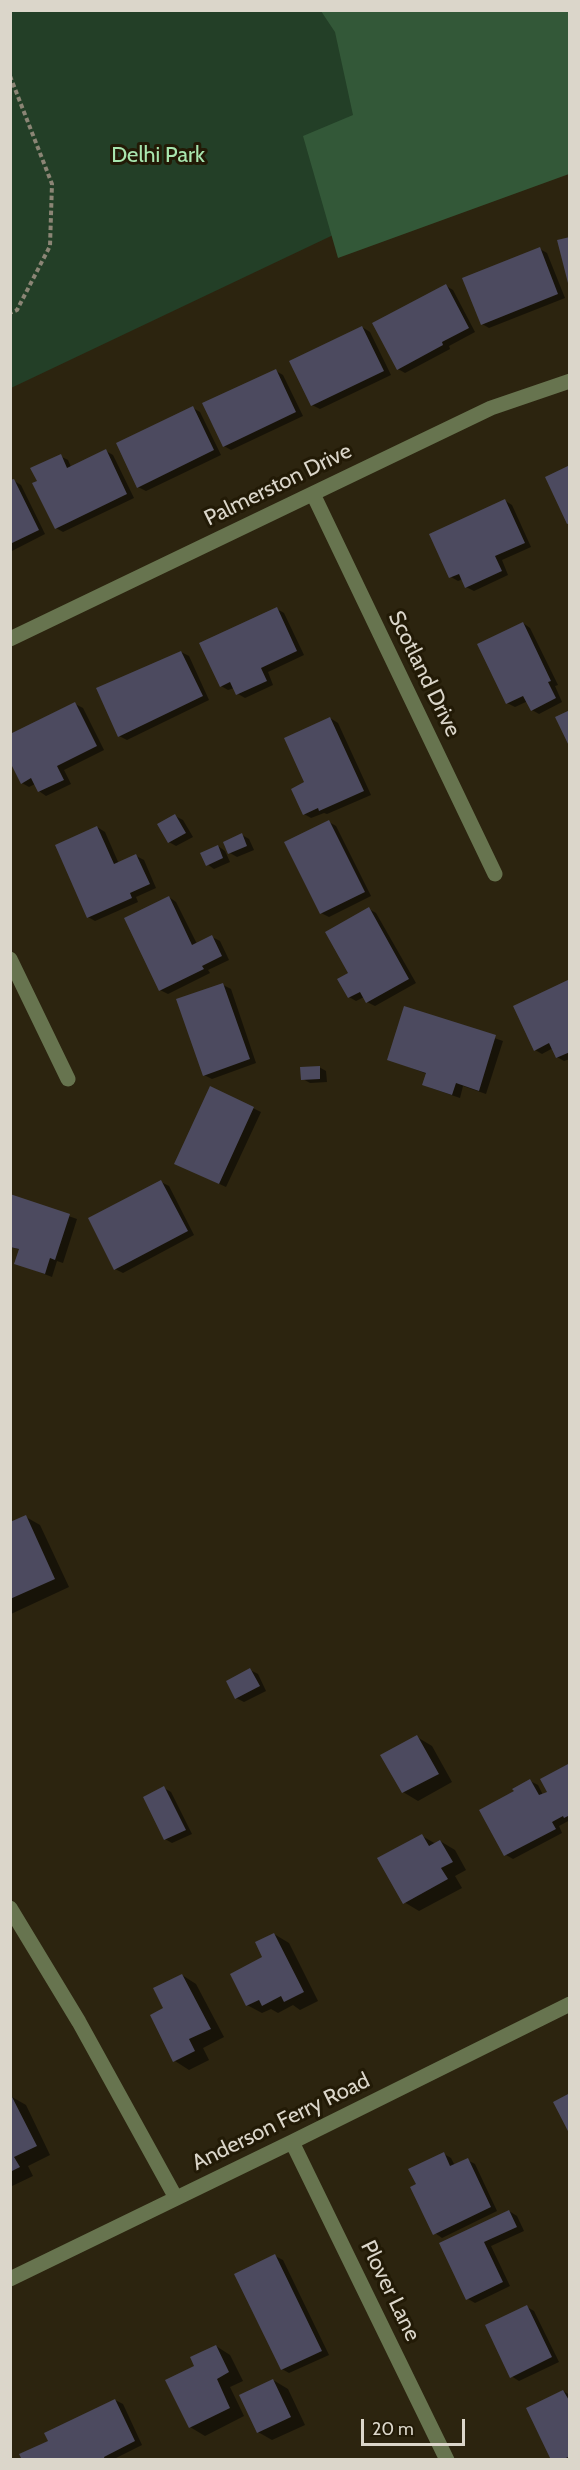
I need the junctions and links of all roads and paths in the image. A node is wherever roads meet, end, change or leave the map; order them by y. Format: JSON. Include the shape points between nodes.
{"nodes":[{"id":1,"x":10,"y":76,"type":"edge"},
{"id":2,"x":10,"y":313,"type":"edge"},
{"id":3,"x":570,"y":381,"type":"edge"},
{"id":4,"x":313,"y":494,"type":"junction"},
{"id":5,"x":10,"y":639,"type":"edge"},
{"id":6,"x":495,"y":874,"type":"dead end"},
{"id":7,"x":10,"y":959,"type":"edge"},
{"id":8,"x":68,"y":1079,"type":"dead end"},
{"id":9,"x":10,"y":1908,"type":"edge"},
{"id":10,"x":570,"y":2004,"type":"edge"},
{"id":11,"x":292,"y":2142,"type":"junction"},
{"id":12,"x":176,"y":2198,"type":"junction"},
{"id":13,"x":10,"y":2279,"type":"edge"},
{"id":14,"x":447,"y":2460,"type":"edge"}],
"edges":[{"from":1,"to":2,"type":"path","via":[[52,184],[50,246],[17,310]]},
{"from":3,"to":4,"type":"street","name":"Palmerston Drive","via":[[491,408]]},
{"from":4,"to":5,"type":"street","name":"Palmerston Drive"},
{"from":4,"to":6,"type":"street","name":"Scotland Drive"},
{"from":7,"to":8,"type":"street"},
{"from":9,"to":12,"type":"street","via":[[79,2022]]},
{"from":10,"to":11,"type":"street","name":"Anderson Ferry Road"},
{"from":11,"to":12,"type":"street","name":"Anderson Ferry Road"},
{"from":11,"to":14,"type":"street","name":"Plover Lane"},
{"from":12,"to":13,"type":"street","name":"Anderson Ferry Road"}]}
